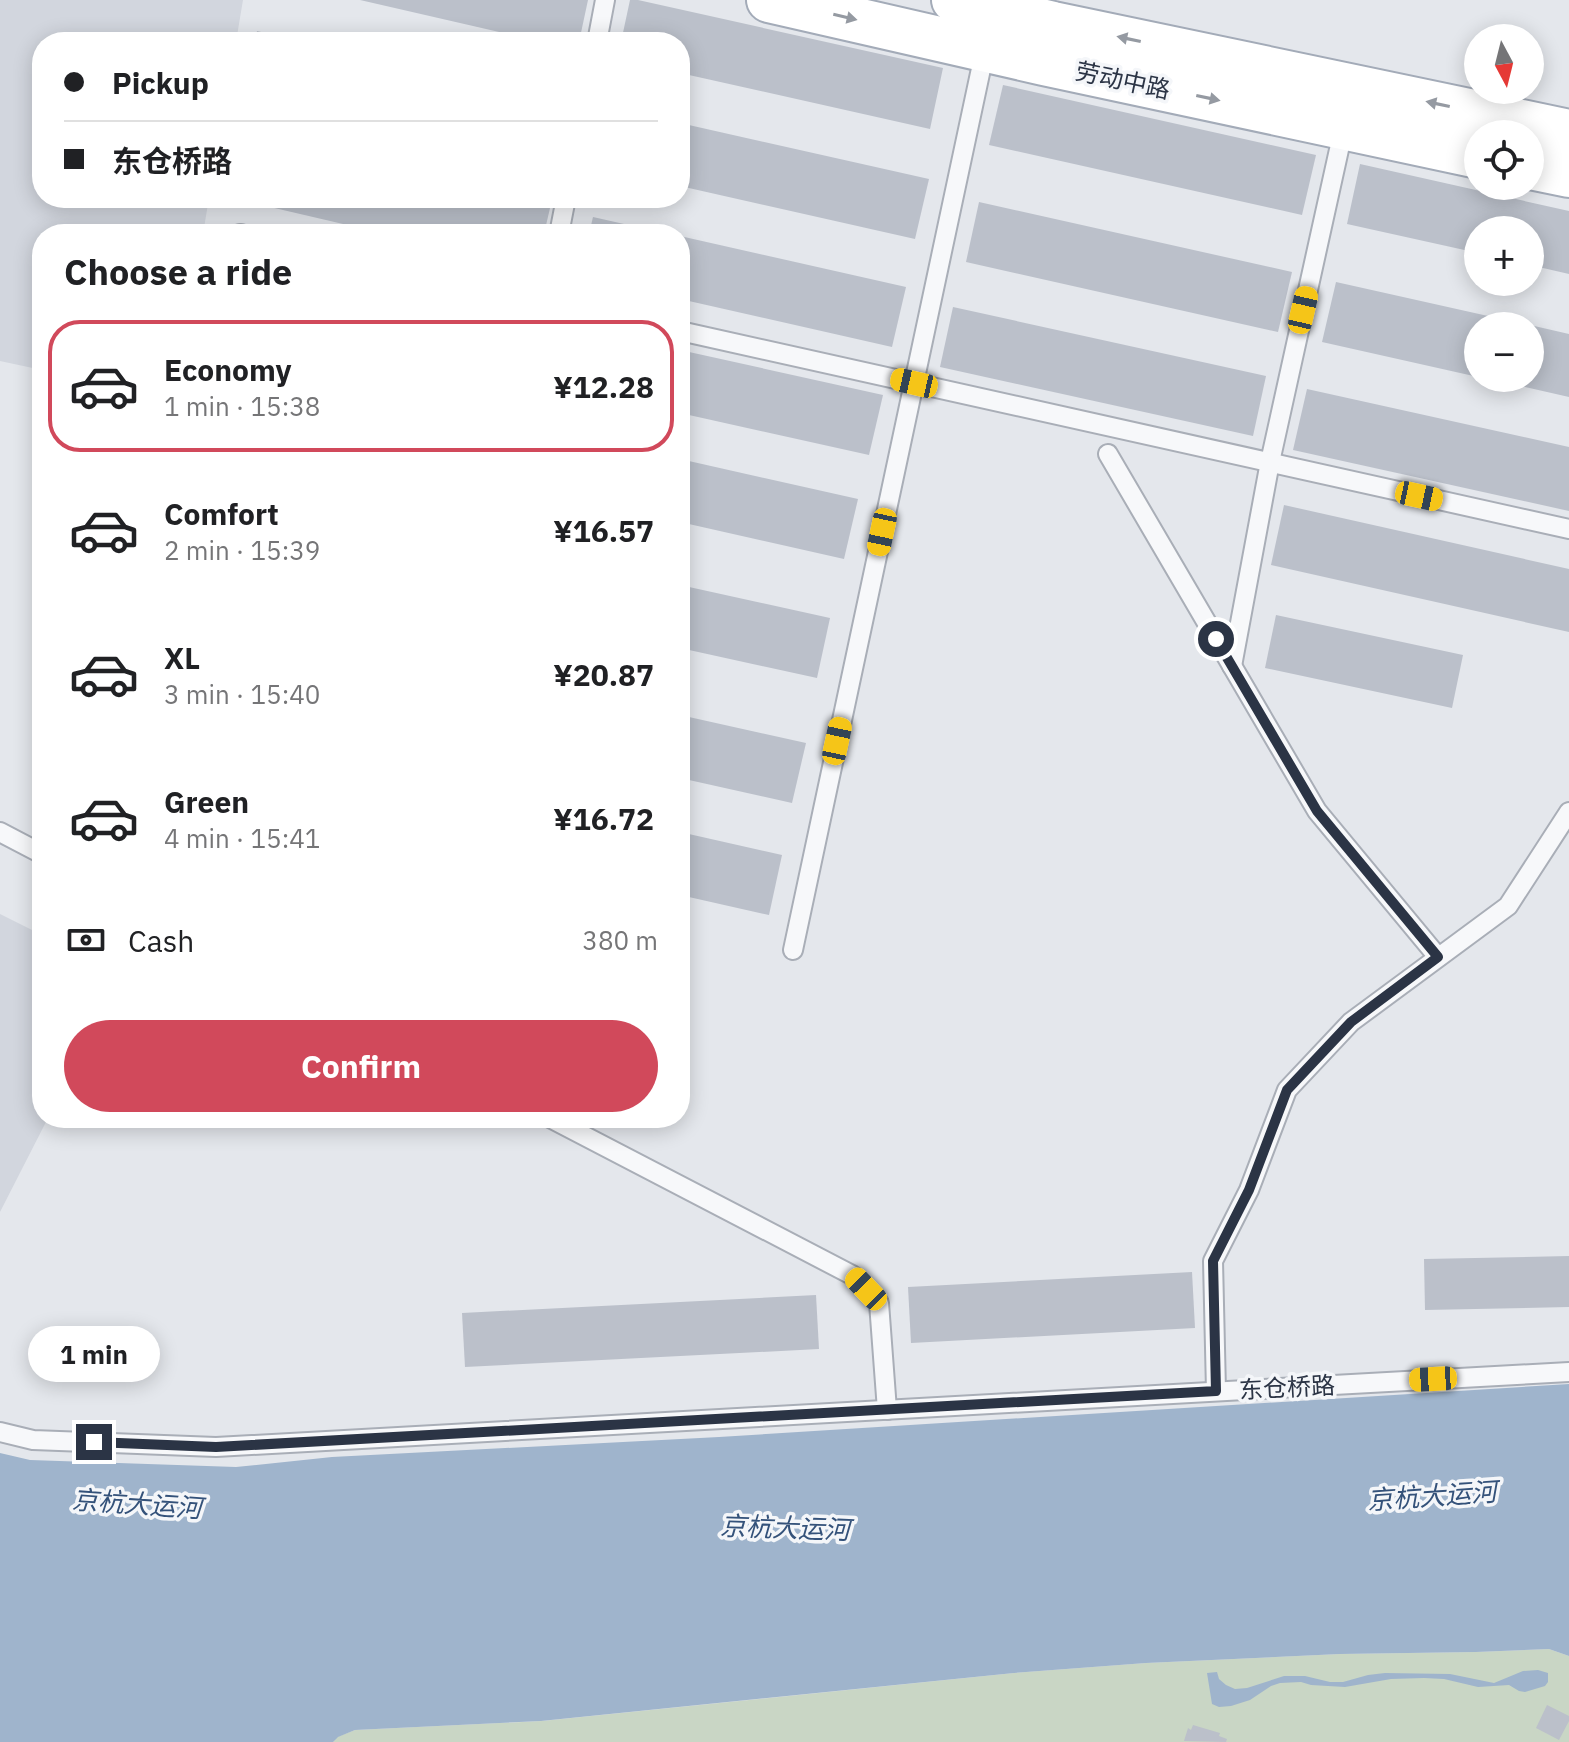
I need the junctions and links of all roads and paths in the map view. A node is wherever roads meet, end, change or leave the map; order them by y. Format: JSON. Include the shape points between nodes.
{"nodes":[{"id":1,"x":605,"y":0,"type":"edge"},
{"id":2,"x":769,"y":0,"type":"edge"},
{"id":3,"x":954,"y":0,"type":"edge"},
{"id":4,"x":599,"y":32,"type":"edge"},
{"id":5,"x":985,"y":50,"type":"junction"},
{"id":6,"x":1344,"y":127,"type":"junction"},
{"id":7,"x":1569,"y":132,"type":"edge"},
{"id":8,"x":1464,"y":153,"type":"edge"},
{"id":9,"x":1544,"y":170,"type":"edge"},
{"id":10,"x":1569,"y":175,"type":"edge"},
{"id":11,"x":690,"y":333,"type":"edge"},
{"id":12,"x":914,"y":383,"type":"junction"},
{"id":13,"x":1108,"y":454,"type":"dead end"},
{"id":14,"x":1270,"y":462,"type":"junction"},
{"id":15,"x":1569,"y":529,"type":"edge"},
{"id":16,"x":1232,"y":666,"type":"junction"},
{"id":17,"x":1569,"y":812,"type":"edge"},
{"id":18,"x":0,"y":832,"type":"edge"},
{"id":19,"x":32,"y":849,"type":"edge"},
{"id":20,"x":793,"y":950,"type":"dead end"},
{"id":21,"x":1438,"y":957,"type":"junction"},
{"id":22,"x":569,"y":1128,"type":"edge"},
{"id":23,"x":1569,"y":1372,"type":"edge"},
{"id":24,"x":1216,"y":1391,"type":"junction"},
{"id":25,"x":887,"y":1410,"type":"junction"},
{"id":26,"x":0,"y":1432,"type":"edge"}],
"edges":[{"from":1,"to":4,"type":"lane"},
{"from":2,"to":5,"type":"main road","name":"劳动中路","one_way":true},
{"from":7,"to":3,"type":"main road","name":"劳动中路","one_way":true},
{"from":5,"to":6,"type":"main road","name":"劳动中路","one_way":true},
{"from":5,"to":12,"type":"lane"},
{"from":6,"to":8,"type":"main road","name":"劳动中路"},
{"from":6,"to":14,"type":"lane"},
{"from":9,"to":10,"type":"main road"},
{"from":11,"to":12,"type":"lane"},
{"from":12,"to":14,"type":"lane"},
{"from":12,"to":20,"type":"lane"},
{"from":13,"to":16,"type":"lane"},
{"from":14,"to":15,"type":"lane"},
{"from":14,"to":16,"type":"lane"},
{"from":16,"to":21,"type":"lane","via":[[1317,811]]},
{"from":17,"to":21,"type":"lane","via":[[1508,906]]},
{"from":18,"to":19,"type":"lane"},
{"from":21,"to":24,"type":"lane","via":[[1351,1022],[1287,1090],[1249,1190],[1213,1261]]},
{"from":22,"to":25,"type":"lane","via":[[852,1275],[879,1303]]},
{"from":23,"to":24,"type":"lane","name":"东仓桥路"},
{"from":24,"to":25,"type":"lane","name":"东仓桥路"},
{"from":25,"to":26,"type":"lane","name":"东仓桥路","via":[[216,1447],[33,1440]]}]}
